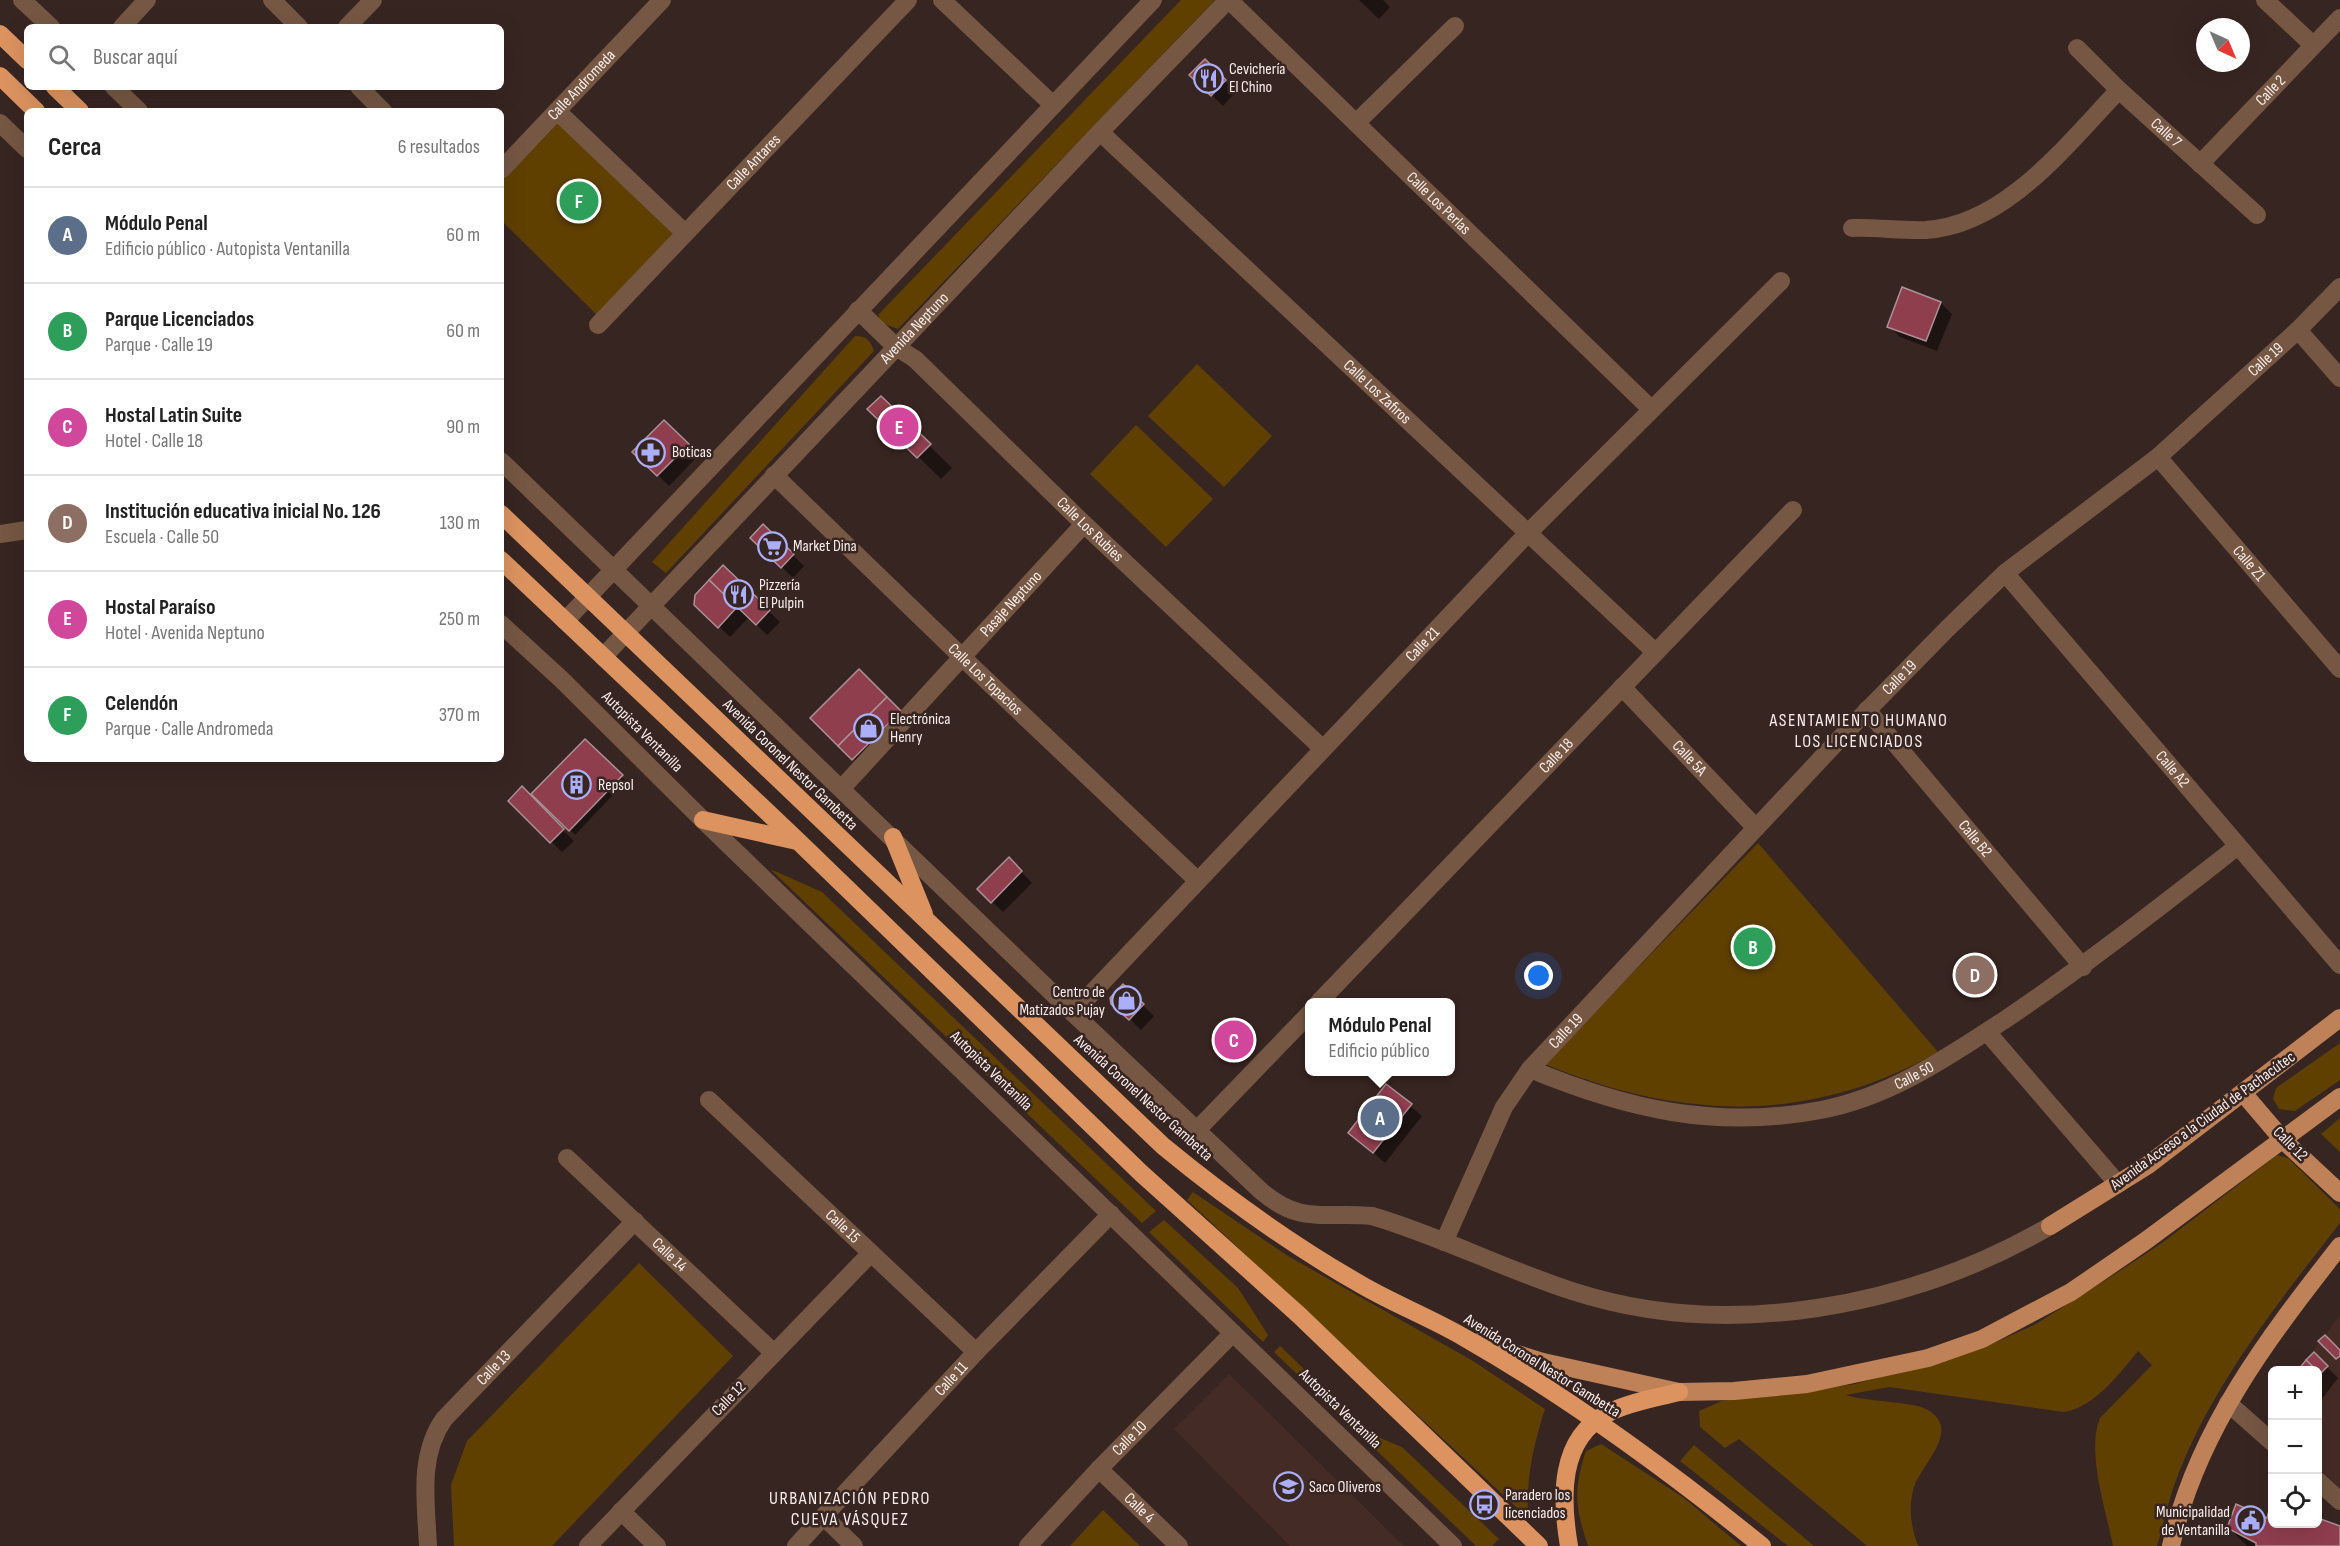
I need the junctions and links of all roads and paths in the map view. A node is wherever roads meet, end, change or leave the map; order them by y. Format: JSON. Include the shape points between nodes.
{"nodes":[{"id":1,"x":22,"y":0,"type":"edge"},
{"id":2,"x":147,"y":0,"type":"edge"},
{"id":3,"x":272,"y":0,"type":"edge"},
{"id":4,"x":373,"y":0,"type":"edge"},
{"id":5,"x":662,"y":0,"type":"edge"},
{"id":6,"x":908,"y":0,"type":"edge"},
{"id":7,"x":942,"y":0,"type":"edge"},
{"id":8,"x":1153,"y":0,"type":"edge"},
{"id":9,"x":1229,"y":0,"type":"edge"},
{"id":10,"x":2265,"y":0,"type":"edge"},
{"id":11,"x":2340,"y":18,"type":"edge"},
{"id":12,"x":48,"y":24,"type":"edge"},
{"id":13,"x":125,"y":24,"type":"edge"},
{"id":14,"x":296,"y":24,"type":"edge"},
{"id":15,"x":350,"y":24,"type":"edge"},
{"id":16,"x":1455,"y":26,"type":"dead end"},
{"id":17,"x":0,"y":34,"type":"edge"},
{"id":18,"x":2313,"y":45,"type":"junction"},
{"id":19,"x":2077,"y":48,"type":"dead end"},
{"id":20,"x":24,"y":57,"type":"edge"},
{"id":21,"x":0,"y":76,"type":"edge"},
{"id":22,"x":58,"y":90,"type":"edge"},
{"id":23,"x":117,"y":90,"type":"edge"},
{"id":24,"x":362,"y":90,"type":"edge"},
{"id":25,"x":2119,"y":90,"type":"junction"},
{"id":26,"x":1053,"y":105,"type":"junction"},
{"id":27,"x":33,"y":108,"type":"edge"},
{"id":28,"x":77,"y":108,"type":"edge"},
{"id":29,"x":136,"y":108,"type":"edge"},
{"id":30,"x":380,"y":108,"type":"edge"},
{"id":31,"x":557,"y":111,"type":"junction"},
{"id":32,"x":0,"y":123,"type":"edge"},
{"id":33,"x":1356,"y":123,"type":"junction"},
{"id":34,"x":1100,"y":132,"type":"junction"},
{"id":35,"x":24,"y":146,"type":"edge"},
{"id":36,"x":2200,"y":164,"type":"junction"},
{"id":37,"x":504,"y":167,"type":"edge"},
{"id":38,"x":2257,"y":215,"type":"dead end"},
{"id":39,"x":1852,"y":228,"type":"dead end"},
{"id":40,"x":685,"y":233,"type":"junction"},
{"id":41,"x":1781,"y":281,"type":"dead end"},
{"id":42,"x":2340,"y":287,"type":"edge"},
{"id":43,"x":858,"y":310,"type":"junction"},
{"id":44,"x":598,"y":325,"type":"dead end"},
{"id":45,"x":2298,"y":330,"type":"junction"},
{"id":46,"x":896,"y":347,"type":"junction"},
{"id":47,"x":2340,"y":378,"type":"edge"},
{"id":48,"x":1650,"y":408,"type":"junction"},
{"id":49,"x":2158,"y":457,"type":"junction"},
{"id":50,"x":504,"y":464,"type":"edge"},
{"id":51,"x":774,"y":475,"type":"junction"},
{"id":52,"x":1793,"y":510,"type":"dead end"},
{"id":53,"x":504,"y":517,"type":"edge"},
{"id":54,"x":1084,"y":524,"type":"junction"},
{"id":55,"x":24,"y":530,"type":"edge"},
{"id":56,"x":0,"y":534,"type":"edge"},
{"id":57,"x":1527,"y":534,"type":"junction"},
{"id":58,"x":504,"y":563,"type":"edge"},
{"id":59,"x":612,"y":569,"type":"junction"},
{"id":60,"x":2005,"y":573,"type":"junction"},
{"id":61,"x":586,"y":597,"type":"junction"},
{"id":62,"x":651,"y":606,"type":"junction"},
{"id":63,"x":564,"y":621,"type":"junction"},
{"id":64,"x":504,"y":627,"type":"edge"},
{"id":65,"x":624,"y":634,"type":"junction"},
{"id":66,"x":1655,"y":652,"type":"junction"},
{"id":67,"x":603,"y":657,"type":"junction"},
{"id":68,"x":963,"y":658,"type":"junction"},
{"id":69,"x":2340,"y":669,"type":"edge"},
{"id":70,"x":1622,"y":687,"type":"junction"},
{"id":71,"x":1867,"y":710,"type":"junction"},
{"id":72,"x":1322,"y":748,"type":"junction"},
{"id":73,"x":842,"y":788,"type":"junction"},
{"id":74,"x":703,"y":820,"type":"junction"},
{"id":75,"x":1756,"y":828,"type":"junction"},
{"id":76,"x":893,"y":837,"type":"junction"},
{"id":77,"x":799,"y":842,"type":"junction"},
{"id":78,"x":2238,"y":846,"type":"junction"},
{"id":79,"x":1198,"y":881,"type":"junction"},
{"id":80,"x":927,"y":921,"type":"junction"},
{"id":81,"x":2340,"y":965,"type":"edge"},
{"id":82,"x":2083,"y":967,"type":"junction"},
{"id":83,"x":1323,"y":998,"type":"edge"},
{"id":84,"x":1073,"y":1013,"type":"junction"},
{"id":85,"x":1305,"y":1018,"type":"edge"},
{"id":86,"x":2340,"y":1018,"type":"edge"},
{"id":87,"x":1987,"y":1032,"type":"junction"},
{"id":88,"x":1530,"y":1069,"type":"junction"},
{"id":89,"x":2243,"y":1093,"type":"junction"},
{"id":90,"x":2340,"y":1097,"type":"edge"},
{"id":91,"x":710,"y":1100,"type":"dead end"},
{"id":92,"x":1197,"y":1130,"type":"junction"},
{"id":93,"x":2283,"y":1140,"type":"junction"},
{"id":94,"x":567,"y":1158,"type":"dead end"},
{"id":95,"x":2118,"y":1184,"type":"junction"},
{"id":96,"x":2340,"y":1193,"type":"edge"},
{"id":97,"x":1111,"y":1214,"type":"junction"},
{"id":98,"x":635,"y":1221,"type":"junction"},
{"id":99,"x":2050,"y":1226,"type":"joint"},
{"id":100,"x":1444,"y":1242,"type":"junction"},
{"id":101,"x":2340,"y":1246,"type":"edge"},
{"id":102,"x":871,"y":1253,"type":"junction"},
{"id":103,"x":1233,"y":1333,"type":"junction"},
{"id":104,"x":1463,"y":1337,"type":"junction"},
{"id":105,"x":773,"y":1352,"type":"junction"},
{"id":106,"x":976,"y":1352,"type":"junction"},
{"id":107,"x":1679,"y":1392,"type":"junction"},
{"id":108,"x":2228,"y":1403,"type":"junction"},
{"id":109,"x":1595,"y":1421,"type":"junction"},
{"id":110,"x":2268,"y":1438,"type":"edge"},
{"id":111,"x":1099,"y":1469,"type":"junction"},
{"id":112,"x":2322,"y":1485,"type":"edge"},
{"id":113,"x":2340,"y":1501,"type":"edge"},
{"id":114,"x":621,"y":1511,"type":"junction"},
{"id":115,"x":824,"y":1517,"type":"junction"},
{"id":116,"x":428,"y":1546,"type":"edge"},
{"id":117,"x":588,"y":1546,"type":"edge"},
{"id":118,"x":657,"y":1546,"type":"edge"},
{"id":119,"x":796,"y":1546,"type":"edge"},
{"id":120,"x":854,"y":1546,"type":"edge"},
{"id":121,"x":1028,"y":1546,"type":"edge"},
{"id":122,"x":1179,"y":1546,"type":"edge"},
{"id":123,"x":1453,"y":1546,"type":"edge"},
{"id":124,"x":1539,"y":1546,"type":"edge"},
{"id":125,"x":1569,"y":1546,"type":"edge"},
{"id":126,"x":1762,"y":1546,"type":"edge"},
{"id":127,"x":2171,"y":1546,"type":"edge"}],
"edges":[{"from":1,"to":12,"type":"street"},
{"from":2,"to":13,"type":"street"},
{"from":3,"to":14,"type":"street"},
{"from":4,"to":15,"type":"street"},
{"from":5,"to":31,"type":"street","name":"Calle Andromeda"},
{"from":6,"to":40,"type":"street","name":"Calle Antares"},
{"from":7,"to":26,"type":"street"},
{"from":8,"to":26,"type":"street"},
{"from":9,"to":33,"type":"street","name":"Calle Los Perlas"},
{"from":9,"to":34,"type":"street","name":"Avenida Neptuno"},
{"from":10,"to":18,"type":"street"},
{"from":11,"to":18,"type":"street","name":"Calle 2"},
{"from":16,"to":33,"type":"street"},
{"from":17,"to":20,"type":"highway"},
{"from":18,"to":36,"type":"street","name":"Calle 2"},
{"from":19,"to":25,"type":"street","name":"Calle 7"},
{"from":21,"to":27,"type":"highway"},
{"from":22,"to":28,"type":"highway"},
{"from":23,"to":29,"type":"street"},
{"from":24,"to":30,"type":"street"},
{"from":25,"to":36,"type":"street","name":"Calle 7"},
{"from":25,"to":39,"type":"street","via":[[2018,193],[1977,216],[1927,230]]},
{"from":26,"to":43,"type":"street"},
{"from":31,"to":37,"type":"street","name":"Calle Andromeda"},
{"from":31,"to":40,"type":"street"},
{"from":32,"to":35,"type":"street"},
{"from":33,"to":48,"type":"street","name":"Calle Los Perlas"},
{"from":34,"to":46,"type":"street","name":"Avenida Neptuno"},
{"from":34,"to":57,"type":"street","name":"Calle Los Zafiros"},
{"from":36,"to":38,"type":"street","name":"Calle 7"},
{"from":40,"to":44,"type":"street","name":"Calle Antares"},
{"from":41,"to":48,"type":"street","name":"Calle 21"},
{"from":42,"to":45,"type":"street","name":"Calle 19"},
{"from":43,"to":46,"type":"street","name":"Calle Los Rubies"},
{"from":43,"to":59,"type":"street"},
{"from":45,"to":47,"type":"street"},
{"from":45,"to":49,"type":"street","name":"Calle 19"},
{"from":46,"to":51,"type":"street","name":"Avenida Neptuno"},
{"from":46,"to":54,"type":"street","name":"Calle Los Rubies","via":[[915,359]]},
{"from":48,"to":57,"type":"street","name":"Calle 21"},
{"from":49,"to":60,"type":"street","name":"Calle 19"},
{"from":49,"to":69,"type":"street","name":"Calle Z1"},
{"from":50,"to":59,"type":"street"},
{"from":51,"to":62,"type":"street","name":"Avenida Neptuno"},
{"from":51,"to":68,"type":"street","name":"Calle Los Topacios"},
{"from":52,"to":66,"type":"street","name":"Calle 18"},
{"from":53,"to":61,"type":"highway"},
{"from":54,"to":68,"type":"street","name":"Pasaje Neptuno"},
{"from":54,"to":72,"type":"street","name":"Calle Los Rubies"},
{"from":55,"to":56,"type":"street"},
{"from":57,"to":66,"type":"street","name":"Calle Los Zafiros"},
{"from":57,"to":72,"type":"street","name":"Calle 21"},
{"from":58,"to":63,"type":"highway"},
{"from":59,"to":61,"type":"street"},
{"from":59,"to":62,"type":"street"},
{"from":60,"to":71,"type":"street","name":"Calle 19"},
{"from":60,"to":78,"type":"street","name":"Calle A2"},
{"from":61,"to":63,"type":"street"},
{"from":61,"to":65,"type":"highway"},
{"from":62,"to":65,"type":"street","name":"Avenida Neptuno"},
{"from":62,"to":73,"type":"street"},
{"from":63,"to":67,"type":"highway"},
{"from":64,"to":74,"type":"street","name":"Autopista Ventanilla"},
{"from":65,"to":67,"type":"street","name":"Avenida Neptuno"},
{"from":65,"to":80,"type":"highway","name":"Avenida Coronel Nestor Gambetta"},
{"from":66,"to":70,"type":"street","name":"Calle 18"},
{"from":67,"to":77,"type":"highway"},
{"from":68,"to":73,"type":"street","name":"Pasaje Neptuno"},
{"from":68,"to":79,"type":"street","name":"Calle Los Topacios"},
{"from":70,"to":75,"type":"street","name":"Calle 5A"},
{"from":70,"to":83,"type":"street","name":"Calle 18"},
{"from":71,"to":75,"type":"street","name":"Calle 19"},
{"from":71,"to":82,"type":"street","name":"Calle B2"},
{"from":72,"to":79,"type":"street","name":"Calle 21"},
{"from":73,"to":76,"type":"street"},
{"from":74,"to":77,"type":"highway"},
{"from":74,"to":97,"type":"street","name":"Autopista Ventanilla"},
{"from":75,"to":88,"type":"street","name":"Calle 19"},
{"from":76,"to":80,"type":"highway"},
{"from":76,"to":84,"type":"street"},
{"from":77,"to":124,"type":"highway","via":[[1141,1173],[1300,1316]]},
{"from":78,"to":81,"type":"street","name":"Calle A2"},
{"from":78,"to":82,"type":"street","name":"Calle 50"},
{"from":79,"to":84,"type":"street","name":"Calle 21"},
{"from":80,"to":104,"type":"highway","name":"Avenida Coronel Nestor Gambetta","via":[[1163,1146],[1209,1184],[1321,1261]]},
{"from":82,"to":87,"type":"street","name":"Calle 50"},
{"from":84,"to":92,"type":"street"},
{"from":85,"to":92,"type":"street"},
{"from":86,"to":89,"type":"main road","name":"Avenida Acceso a la Ciudad de Pachacútec"},
{"from":87,"to":88,"type":"street","name":"Calle 50","via":[[1901,1084],[1821,1110],[1773,1115],[1726,1118],[1629,1105]]},
{"from":87,"to":95,"type":"street"},
{"from":88,"to":100,"type":"street","name":"Calle 19","via":[[1504,1107]]},
{"from":89,"to":93,"type":"main road","name":"Calle 12"},
{"from":89,"to":95,"type":"main road","name":"Avenida Acceso a la Ciudad de Pachacútec"},
{"from":90,"to":93,"type":"main road"},
{"from":91,"to":102,"type":"street","name":"Calle 15"},
{"from":92,"to":100,"type":"street","via":[[1282,1207],[1310,1216],[1372,1216]]},
{"from":93,"to":96,"type":"main road","name":"Calle 12"},
{"from":93,"to":107,"type":"main road","via":[[2086,1282],[1982,1339],[1928,1358],[1807,1384]]},
{"from":94,"to":98,"type":"street","name":"Calle 14"},
{"from":95,"to":99,"type":"main road","name":"Avenida Acceso a la Ciudad de Pachacútec"},
{"from":97,"to":103,"type":"street","name":"Autopista Ventanilla"},
{"from":97,"to":106,"type":"street","name":"Calle 11"},
{"from":98,"to":105,"type":"street","name":"Calle 14"},
{"from":98,"to":116,"type":"street","name":"Calle 13","via":[[433,1434],[425,1474]]},
{"from":99,"to":100,"type":"street","name":"Avenida Acceso a la Ciudad de Pachacútec","via":[[1990,1258],[1948,1274],[1837,1305],[1769,1313],[1695,1313],[1628,1306],[1573,1292]]},
{"from":101,"to":108,"type":"main road","via":[[2268,1339]]},
{"from":102,"to":105,"type":"street","name":"Calle 12"},
{"from":102,"to":106,"type":"street","name":"Calle 15"},
{"from":103,"to":111,"type":"street","name":"Calle 10"},
{"from":103,"to":123,"type":"street","name":"Autopista Ventanilla"},
{"from":104,"to":107,"type":"main road","via":[[1543,1362]]},
{"from":104,"to":109,"type":"highway","name":"Avenida Coronel Nestor Gambetta"},
{"from":105,"to":114,"type":"street","name":"Calle 12"},
{"from":106,"to":115,"type":"street","name":"Calle 11"},
{"from":107,"to":109,"type":"highway","via":[[1630,1404]]},
{"from":108,"to":110,"type":"street"},
{"from":108,"to":127,"type":"main road","via":[[2191,1480]]},
{"from":109,"to":125,"type":"highway","via":[[1571,1454],[1564,1479]]},
{"from":109,"to":126,"type":"highway","name":"Avenida Coronel Nestor Gambetta"},
{"from":111,"to":121,"type":"street","name":"Calle 10"},
{"from":111,"to":122,"type":"street","name":"Calle 4"},
{"from":112,"to":113,"type":"street"},
{"from":114,"to":117,"type":"street","name":"Calle 12"},
{"from":114,"to":118,"type":"street"},
{"from":115,"to":119,"type":"street","name":"Calle 11"},
{"from":115,"to":120,"type":"street"}]}
